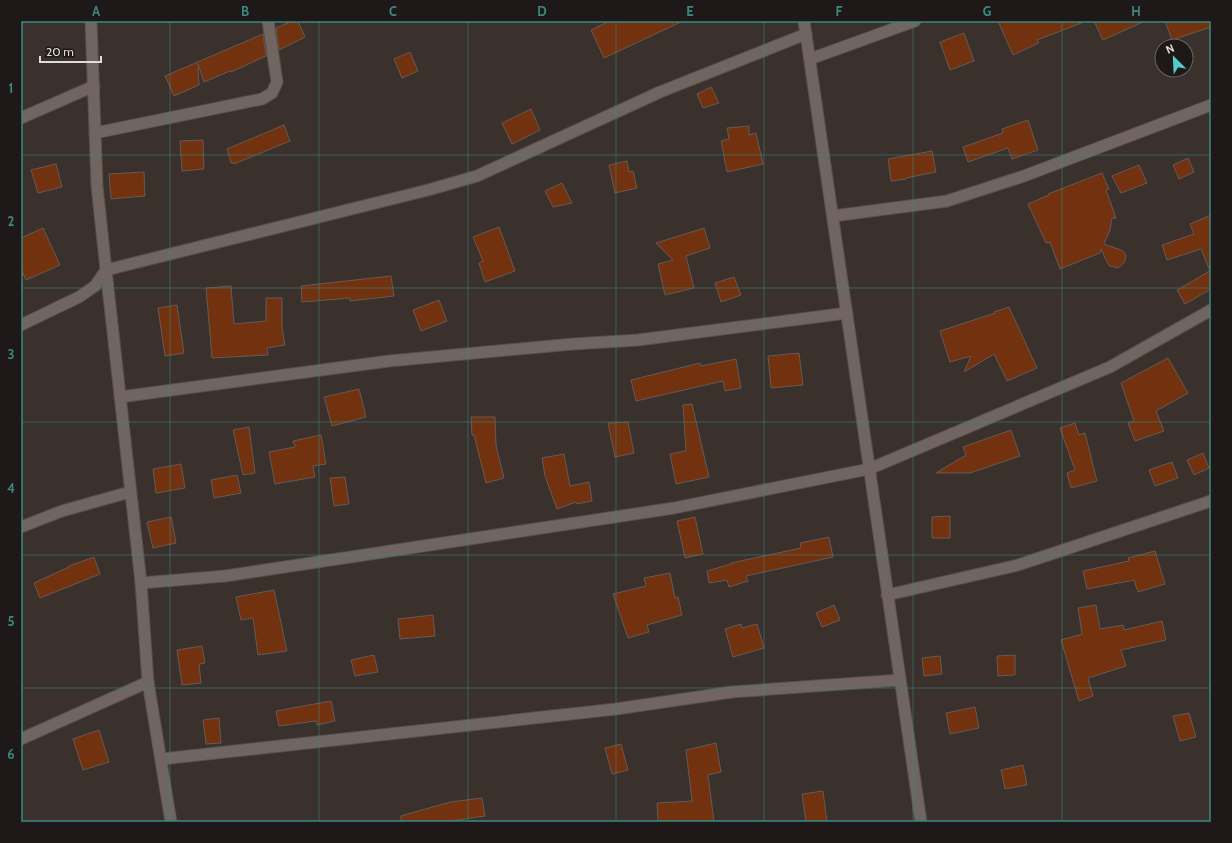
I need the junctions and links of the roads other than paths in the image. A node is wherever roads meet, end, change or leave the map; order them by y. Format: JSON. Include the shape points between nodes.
{"nodes":[{"id":1,"x":90,"y":21,"type":"edge"},
{"id":2,"x":268,"y":21,"type":"edge"},
{"id":3,"x":804,"y":21,"type":"edge"},
{"id":4,"x":915,"y":21,"type":"edge"},
{"id":5,"x":806,"y":34,"type":"junction"},
{"id":6,"x":810,"y":59,"type":"junction"},
{"id":7,"x":94,"y":86,"type":"junction"},
{"id":8,"x":1211,"y":105,"type":"edge"},
{"id":9,"x":21,"y":118,"type":"edge"},
{"id":10,"x":95,"y":133,"type":"junction"},
{"id":11,"x":833,"y":216,"type":"junction"},
{"id":12,"x":106,"y":270,"type":"junction"},
{"id":13,"x":1211,"y":310,"type":"edge"},
{"id":14,"x":847,"y":313,"type":"junction"},
{"id":15,"x":21,"y":324,"type":"edge"},
{"id":16,"x":120,"y":397,"type":"junction"},
{"id":17,"x":869,"y":469,"type":"junction"},
{"id":18,"x":130,"y":492,"type":"junction"},
{"id":19,"x":1211,"y":501,"type":"edge"},
{"id":20,"x":21,"y":527,"type":"edge"},
{"id":21,"x":141,"y":583,"type":"junction"},
{"id":22,"x":887,"y":595,"type":"junction"},
{"id":23,"x":900,"y":680,"type":"junction"},
{"id":24,"x":148,"y":682,"type":"junction"},
{"id":25,"x":21,"y":739,"type":"edge"},
{"id":26,"x":162,"y":759,"type":"junction"},
{"id":27,"x":171,"y":822,"type":"edge"},
{"id":28,"x":921,"y":822,"type":"edge"}],
"edges":[{"from":1,"to":7,"type":"street"},
{"from":2,"to":10,"type":"street","via":[[278,82],[272,93],[262,99]]},
{"from":3,"to":5,"type":"street"},
{"from":4,"to":6,"type":"street"},
{"from":5,"to":6,"type":"street"},
{"from":5,"to":12,"type":"street","via":[[660,92],[477,176]]},
{"from":6,"to":11,"type":"street"},
{"from":7,"to":9,"type":"street"},
{"from":7,"to":10,"type":"street"},
{"from":8,"to":11,"type":"street","via":[[1024,176],[947,201]]},
{"from":10,"to":12,"type":"street","via":[[97,186]]},
{"from":11,"to":14,"type":"street"},
{"from":12,"to":15,"type":"street","via":[[95,286],[79,297]]},
{"from":12,"to":16,"type":"street"},
{"from":13,"to":17,"type":"street","via":[[1110,367]]},
{"from":14,"to":16,"type":"street","via":[[638,340],[389,361]]},
{"from":14,"to":17,"type":"street"},
{"from":16,"to":18,"type":"street"},
{"from":17,"to":21,"type":"street","via":[[674,508],[225,576]]},
{"from":17,"to":22,"type":"street"},
{"from":18,"to":20,"type":"street","via":[[62,511]]},
{"from":18,"to":21,"type":"street"},
{"from":19,"to":22,"type":"street","via":[[1018,565]]},
{"from":21,"to":24,"type":"street"},
{"from":22,"to":23,"type":"street"},
{"from":23,"to":26,"type":"street","via":[[732,692],[616,709]]},
{"from":23,"to":28,"type":"street"},
{"from":24,"to":25,"type":"street"},
{"from":24,"to":26,"type":"street"},
{"from":26,"to":27,"type":"street"}]}
